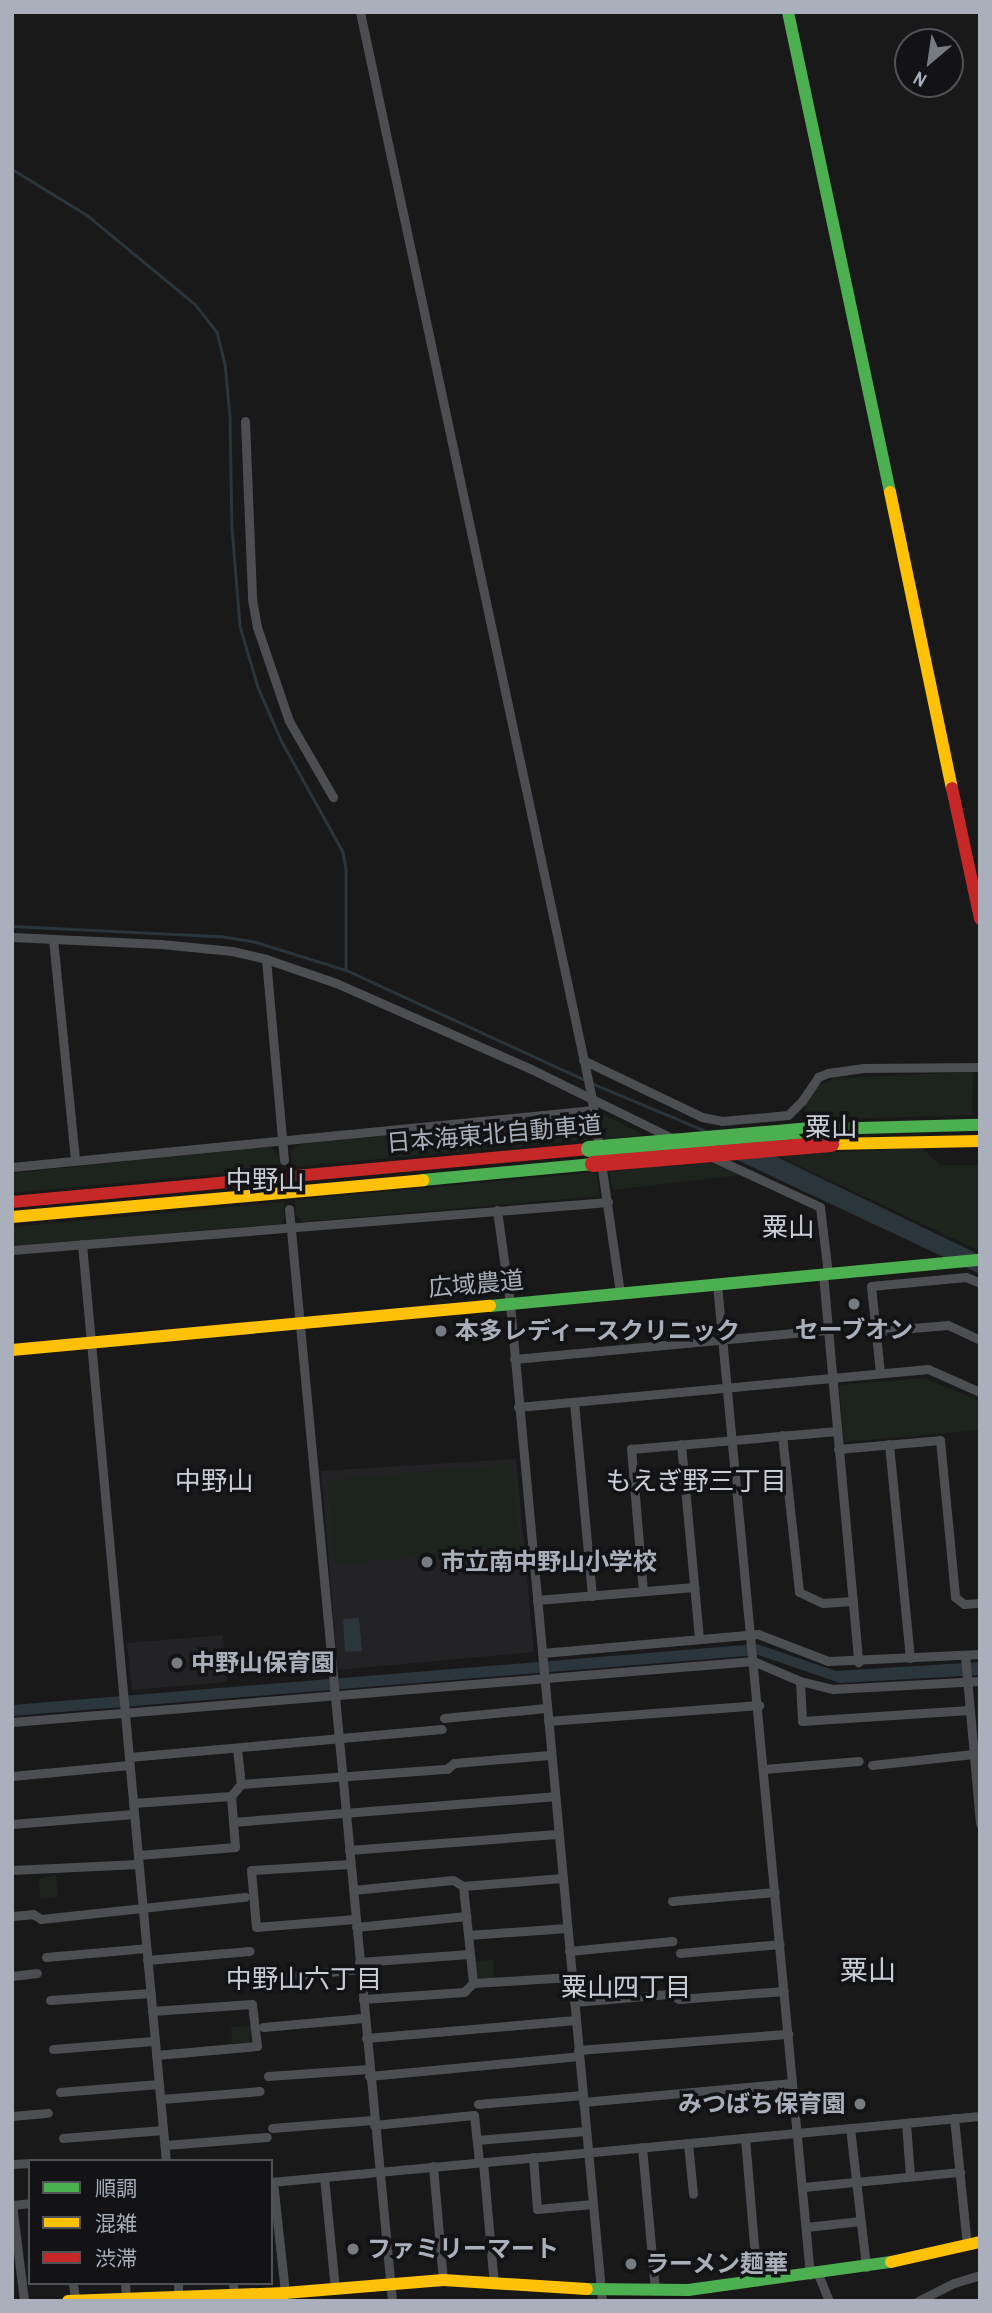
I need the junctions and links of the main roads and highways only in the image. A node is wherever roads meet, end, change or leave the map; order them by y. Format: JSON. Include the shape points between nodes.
{"nodes":[{"id":1,"x":788,"y":12,"type":"edge"},
{"id":2,"x":980,"y":919,"type":"edge"},
{"id":3,"x":980,"y":1125,"type":"edge"},
{"id":4,"x":980,"y":1141,"type":"edge"},
{"id":5,"x":591,"y":1156,"type":"junction"},
{"id":6,"x":12,"y":1202,"type":"edge"},
{"id":7,"x":12,"y":1217,"type":"edge"},
{"id":8,"x":980,"y":1260,"type":"edge"},
{"id":9,"x":12,"y":1350,"type":"edge"},
{"id":10,"x":973,"y":2244,"type":"edge"},
{"id":11,"x":233,"y":2289,"type":"edge"},
{"id":12,"x":126,"y":2291,"type":"edge"},
{"id":13,"x":391,"y":2293,"type":"edge"},
{"id":14,"x":178,"y":2294,"type":"edge"},
{"id":15,"x":72,"y":2295,"type":"edge"},
{"id":16,"x":601,"y":2295,"type":"edge"}],
"edges":[{"from":1,"to":2,"type":"main road"},
{"from":3,"to":5,"type":"main road","name":"日本海東北自動車道","bridge":true,"via":[[822,1129]]},
{"from":4,"to":5,"type":"main road","name":"日本海東北自動車道","bridge":true},
{"from":5,"to":6,"type":"main road","name":"日本海東北自動車道"},
{"from":5,"to":7,"type":"main road","name":"日本海東北自動車道"},
{"from":8,"to":9,"type":"main road","name":"広域農道"},
{"from":10,"to":16,"type":"main road","via":[[866,2267],[757,2282]]},
{"from":11,"to":13,"type":"main road","via":[[285,2293],[335,2288]]},
{"from":11,"to":14,"type":"main road"},
{"from":12,"to":14,"type":"main road"},
{"from":12,"to":15,"type":"main road"},
{"from":13,"to":16,"type":"main road","via":[[443,2280]]}]}
